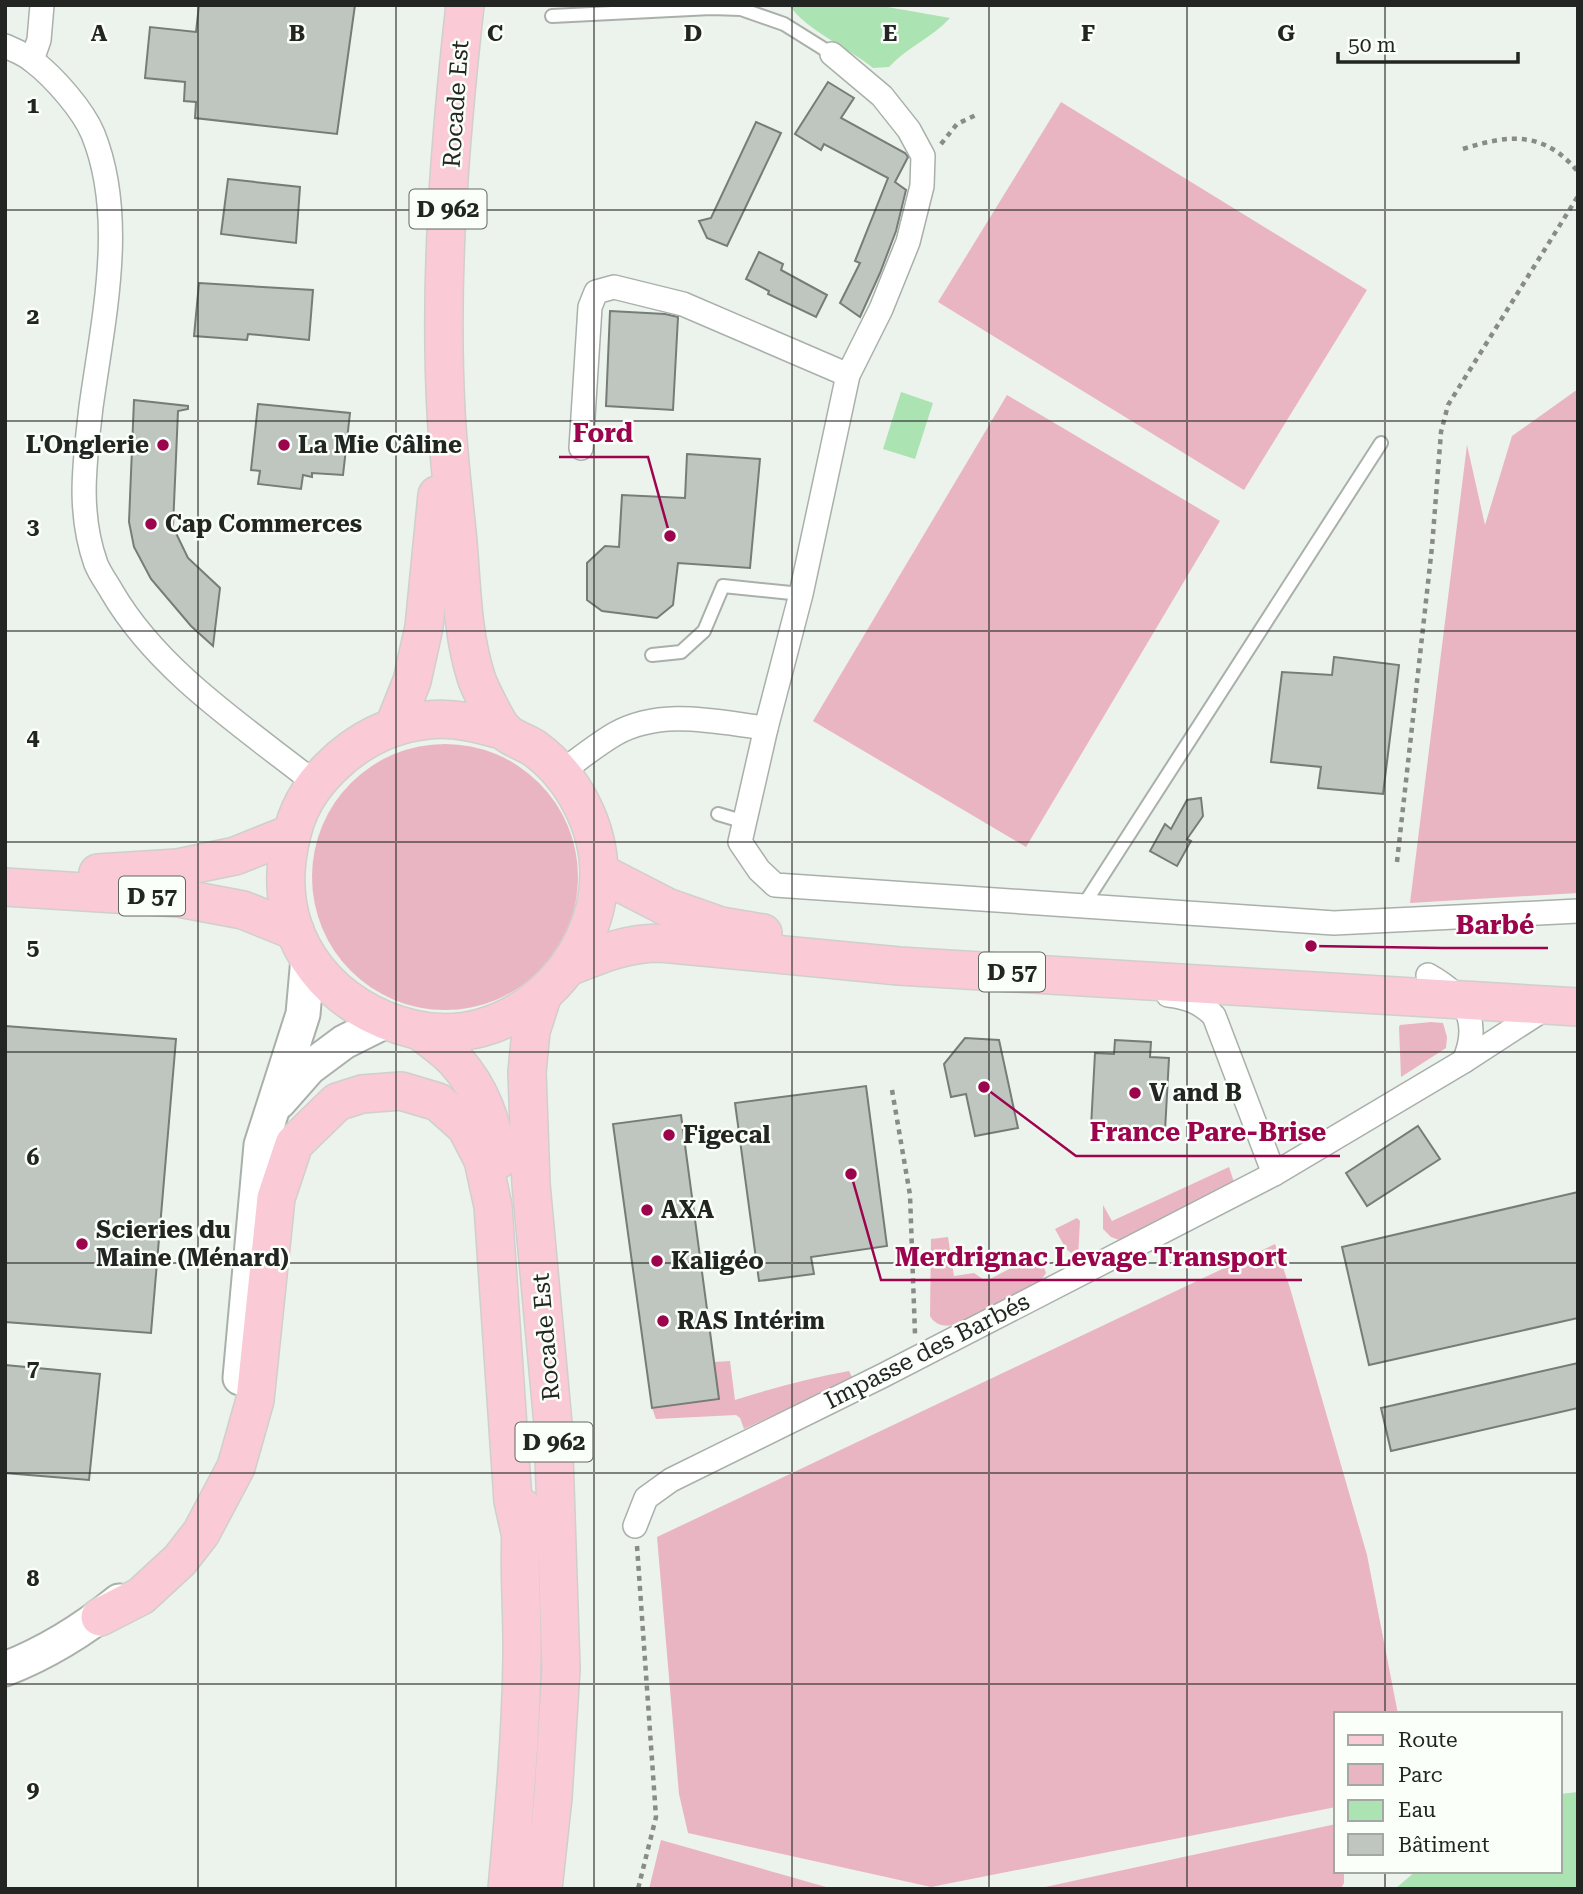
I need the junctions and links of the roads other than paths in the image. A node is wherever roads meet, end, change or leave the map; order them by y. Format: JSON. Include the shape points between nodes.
{"nodes":[{"id":1,"x":42,"y":5,"type":"edge"},
{"id":2,"x":465,"y":5,"type":"edge"},
{"id":3,"x":552,"y":16,"type":"dead end"},
{"id":4,"x":5,"y":46,"type":"edge"},
{"id":5,"x":832,"y":54,"type":"joint"},
{"id":6,"x":32,"y":60,"type":"junction"},
{"id":7,"x":848,"y":375,"type":"junction"},
{"id":8,"x":446,"y":414,"type":"junction"},
{"id":9,"x":1381,"y":443,"type":"dead end"},
{"id":10,"x":581,"y":448,"type":"dead end"},
{"id":11,"x":801,"y":594,"type":"junction"},
{"id":12,"x":652,"y":655,"type":"dead end"},
{"id":13,"x":394,"y":726,"type":"junction"},
{"id":14,"x":766,"y":728,"type":"junction"},
{"id":15,"x":505,"y":731,"type":"junction"},
{"id":16,"x":561,"y":772,"type":"junction"},
{"id":17,"x":315,"y":783,"type":"junction"},
{"id":18,"x":718,"y":814,"type":"dead end"},
{"id":19,"x":745,"y":822,"type":"junction"},
{"id":20,"x":290,"y":834,"type":"junction"},
{"id":21,"x":599,"y":872,"type":"junction"},
{"id":22,"x":5,"y":879,"type":"edge"},
{"id":23,"x":5,"y":887,"type":"edge"},
{"id":24,"x":1083,"y":906,"type":"junction"},
{"id":25,"x":1578,"y":911,"type":"edge"},
{"id":26,"x":301,"y":944,"type":"junction"},
{"id":27,"x":571,"y":966,"type":"junction"},
{"id":28,"x":956,"y":969,"type":"junction"},
{"id":29,"x":1428,"y":975,"type":"junction"},
{"id":30,"x":542,"y":997,"type":"junction"},
{"id":31,"x":1569,"y":998,"type":"edge"},
{"id":32,"x":1459,"y":999,"type":"junction"},
{"id":33,"x":384,"y":1022,"type":"junction"},
{"id":34,"x":420,"y":1031,"type":"junction"},
{"id":35,"x":1464,"y":1061,"type":"junction"},
{"id":36,"x":272,"y":1109,"type":"junction"},
{"id":37,"x":1274,"y":1174,"type":"junction"},
{"id":38,"x":635,"y":1526,"type":"road end"},
{"id":39,"x":520,"y":1532,"type":"junction"},
{"id":40,"x":100,"y":1617,"type":"junction"},
{"id":41,"x":5,"y":1669,"type":"edge"},
{"id":42,"x":507,"y":1889,"type":"edge"},
{"id":43,"x":543,"y":1889,"type":"edge"}],
"edges":[{"from":1,"to":6,"type":"street"},
{"from":2,"to":8,"type":"main road","name":"Rocade Est","number":"D 962","via":[[446,241]]},
{"from":3,"to":5,"type":"lane","via":[[741,9],[784,24]]},
{"from":4,"to":6,"type":"street"},
{"from":5,"to":7,"type":"street","via":[[882,96],[923,156],[922,186],[908,242]]},
{"from":6,"to":17,"type":"street","via":[[69,97],[92,132],[110,208],[104,308],[82,477],[85,523],[97,566],[124,613],[156,652]]},
{"from":7,"to":10,"type":"street","via":[[683,304],[614,287],[596,292],[590,307]]},
{"from":7,"to":11,"type":"street"},
{"from":8,"to":13,"type":"main road","number":"D 962","via":[[424,627],[412,681]]},
{"from":8,"to":15,"type":"main road","number":"D 962","via":[[465,627],[477,680]]},
{"from":9,"to":24,"type":"lane"},
{"from":11,"to":12,"type":"lane","via":[[723,586],[705,631],[681,652]]},
{"from":11,"to":14,"type":"street"},
{"from":13,"to":15,"type":"main road","via":[[431,719],[468,721]]},
{"from":13,"to":17,"type":"main road","via":[[350,748]]},
{"from":14,"to":16,"type":"street","via":[[675,717],[641,723],[615,734]]},
{"from":14,"to":19,"type":"street"},
{"from":15,"to":16,"type":"main road"},
{"from":16,"to":21,"type":"main road","via":[[581,802],[594,836]]},
{"from":17,"to":20,"type":"main road"},
{"from":18,"to":19,"type":"lane"},
{"from":19,"to":24,"type":"street","via":[[740,842],[775,885]]},
{"from":20,"to":22,"type":"main road","number":"D 57","via":[[235,856],[177,868]]},
{"from":20,"to":26,"type":"main road","via":[[285,882]]},
{"from":21,"to":27,"type":"main road","via":[[597,905]]},
{"from":21,"to":29,"type":"main road","number":"D 57","via":[[667,907],[721,926],[790,938]]},
{"from":23,"to":26,"type":"main road","number":"D 57","via":[[179,898],[243,910]]},
{"from":24,"to":25,"type":"street","via":[[1334,923]]},
{"from":26,"to":33,"type":"main road","via":[[328,984]]},
{"from":26,"to":36,"type":"main road","via":[[303,1014]]},
{"from":27,"to":28,"type":"main road","number":"D 57","via":[[636,943],[662,943]]},
{"from":27,"to":30,"type":"main road"},
{"from":28,"to":32,"type":"main road","number":"D 57"},
{"from":28,"to":37,"type":"street","via":[[1186,997],[1208,1009]]},
{"from":29,"to":31,"type":"main road","number":"D 57"},
{"from":29,"to":32,"type":"street"},
{"from":30,"to":34,"type":"main road","via":[[505,1020],[464,1031]]},
{"from":30,"to":43,"type":"main road","name":"Rocade Est","number":"D 962","via":[[531,1031],[527,1072],[531,1184],[554,1424],[561,1669]]},
{"from":31,"to":32,"type":"main road","number":"D 57"},
{"from":31,"to":35,"type":"street","name":"Impasse des Barbés"},
{"from":32,"to":35,"type":"street","via":[[1472,1028]]},
{"from":33,"to":34,"type":"main road"},
{"from":33,"to":36,"type":"main road","via":[[344,1042],[309,1068]]},
{"from":34,"to":39,"type":"main road","name":"Rocade Est","number":"D 962","via":[[454,1059],[479,1093],[492,1124],[502,1188],[523,1486]]},
{"from":35,"to":37,"type":"street","name":"Impasse des Barbés"},
{"from":36,"to":40,"type":"main road","via":[[261,1145],[240,1382],[229,1438],[208,1489],[177,1540],[154,1571]]},
{"from":37,"to":38,"type":"street","name":"Impasse des Barbés","via":[[671,1480],[646,1498]]},
{"from":39,"to":40,"type":"main road","via":[[513,1501],[493,1206],[483,1160],[466,1127],[438,1102],[401,1091],[362,1094],[337,1102],[294,1143],[276,1198],[255,1401],[236,1467],[201,1533],[180,1560],[141,1596]]},
{"from":39,"to":42,"type":"main road","name":"Rocade Est","number":"D 962","via":[[522,1659]]},
{"from":40,"to":41,"type":"main road"}]}
